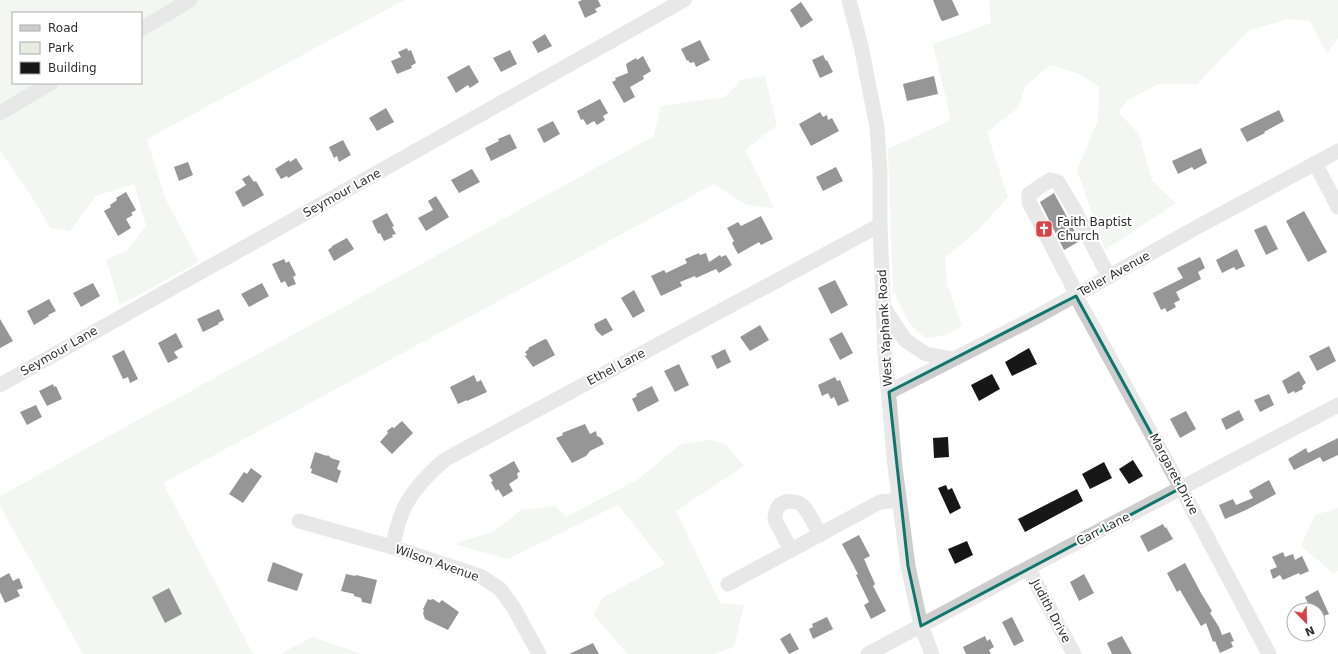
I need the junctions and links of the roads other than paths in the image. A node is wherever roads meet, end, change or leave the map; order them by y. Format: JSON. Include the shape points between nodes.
{"nodes":[{"id":1,"x":190,"y":0,"type":"edge"},
{"id":2,"x":684,"y":0,"type":"edge"},
{"id":3,"x":849,"y":0,"type":"edge"},
{"id":4,"x":142,"y":28,"type":"edge"},
{"id":5,"x":49,"y":84,"type":"edge"},
{"id":6,"x":0,"y":113,"type":"edge"},
{"id":7,"x":1338,"y":151,"type":"edge"},
{"id":8,"x":1315,"y":163,"type":"junction"},
{"id":9,"x":1338,"y":207,"type":"edge"},
{"id":10,"x":880,"y":224,"type":"junction"},
{"id":11,"x":1109,"y":277,"type":"junction"},
{"id":12,"x":1076,"y":296,"type":"junction"},
{"id":13,"x":883,"y":306,"type":"junction"},
{"id":14,"x":953,"y":359,"type":"junction"},
{"id":15,"x":0,"y":385,"type":"edge"},
{"id":16,"x":889,"y":392,"type":"junction"},
{"id":17,"x":1338,"y":404,"type":"edge"},
{"id":18,"x":1181,"y":488,"type":"junction"},
{"id":19,"x":899,"y":500,"type":"junction"},
{"id":20,"x":299,"y":521,"type":"dead end"},
{"id":21,"x":820,"y":535,"type":"junction"},
{"id":22,"x":392,"y":547,"type":"junction"},
{"id":23,"x":791,"y":550,"type":"junction"},
{"id":24,"x":1028,"y":568,"type":"junction"},
{"id":25,"x":728,"y":584,"type":"dead end"},
{"id":26,"x":921,"y":626,"type":"junction"},
{"id":27,"x":539,"y":654,"type":"edge"},
{"id":28,"x":868,"y":654,"type":"edge"},
{"id":29,"x":932,"y":654,"type":"edge"},
{"id":30,"x":1074,"y":654,"type":"edge"},
{"id":31,"x":1269,"y":654,"type":"edge"}],
"edges":[{"from":1,"to":4,"type":"street"},
{"from":2,"to":15,"type":"street","name":"Seymour Lane"},
{"from":3,"to":10,"type":"street","name":"West Yaphank Road","via":[[862,46],[877,127]]},
{"from":5,"to":6,"type":"street"},
{"from":7,"to":8,"type":"street","name":"Teller Avenue"},
{"from":8,"to":9,"type":"street"},
{"from":8,"to":11,"type":"street","name":"Teller Avenue"},
{"from":10,"to":13,"type":"street","name":"West Yaphank Road"},
{"from":10,"to":22,"type":"street","name":"Ethel Lane","via":[[446,459],[428,474],[414,492],[404,509]]},
{"from":11,"to":12,"type":"street","name":"Teller Avenue"},
{"from":11,"to":12,"type":"street","name":"Margaret Drive","via":[[1058,182],[1050,180],[1029,194],[1029,202]]},
{"from":12,"to":14,"type":"street","name":"Teller Avenue"},
{"from":12,"to":18,"type":"street","name":"Margaret Drive"},
{"from":13,"to":14,"type":"street","via":[[905,340],[926,354]]},
{"from":13,"to":16,"type":"street","name":"West Yaphank Road"},
{"from":14,"to":16,"type":"street","name":"Teller Avenue"},
{"from":16,"to":19,"type":"street","name":"West Yaphank Road"},
{"from":17,"to":18,"type":"street","name":"Carr Lane"},
{"from":18,"to":24,"type":"street","name":"Carr Lane"},
{"from":18,"to":31,"type":"street","name":"Margaret Drive"},
{"from":19,"to":21,"type":"street","via":[[880,502]]},
{"from":19,"to":26,"type":"street","name":"West Yaphank Road","via":[[908,566]]},
{"from":20,"to":22,"type":"street","name":"Wilson Avenue"},
{"from":21,"to":23,"type":"street"},
{"from":21,"to":23,"type":"street","via":[[805,508],[793,502],[782,504],[778,508],[775,520]]},
{"from":22,"to":27,"type":"street","name":"Wilson Avenue","via":[[480,576],[500,589],[514,608]]},
{"from":23,"to":25,"type":"street"},
{"from":24,"to":26,"type":"street","name":"Carr Lane"},
{"from":24,"to":30,"type":"street","name":"Judith Drive"},
{"from":26,"to":28,"type":"street","name":"Carr Lane"},
{"from":26,"to":29,"type":"street","name":"West Yaphank Road"}]}
